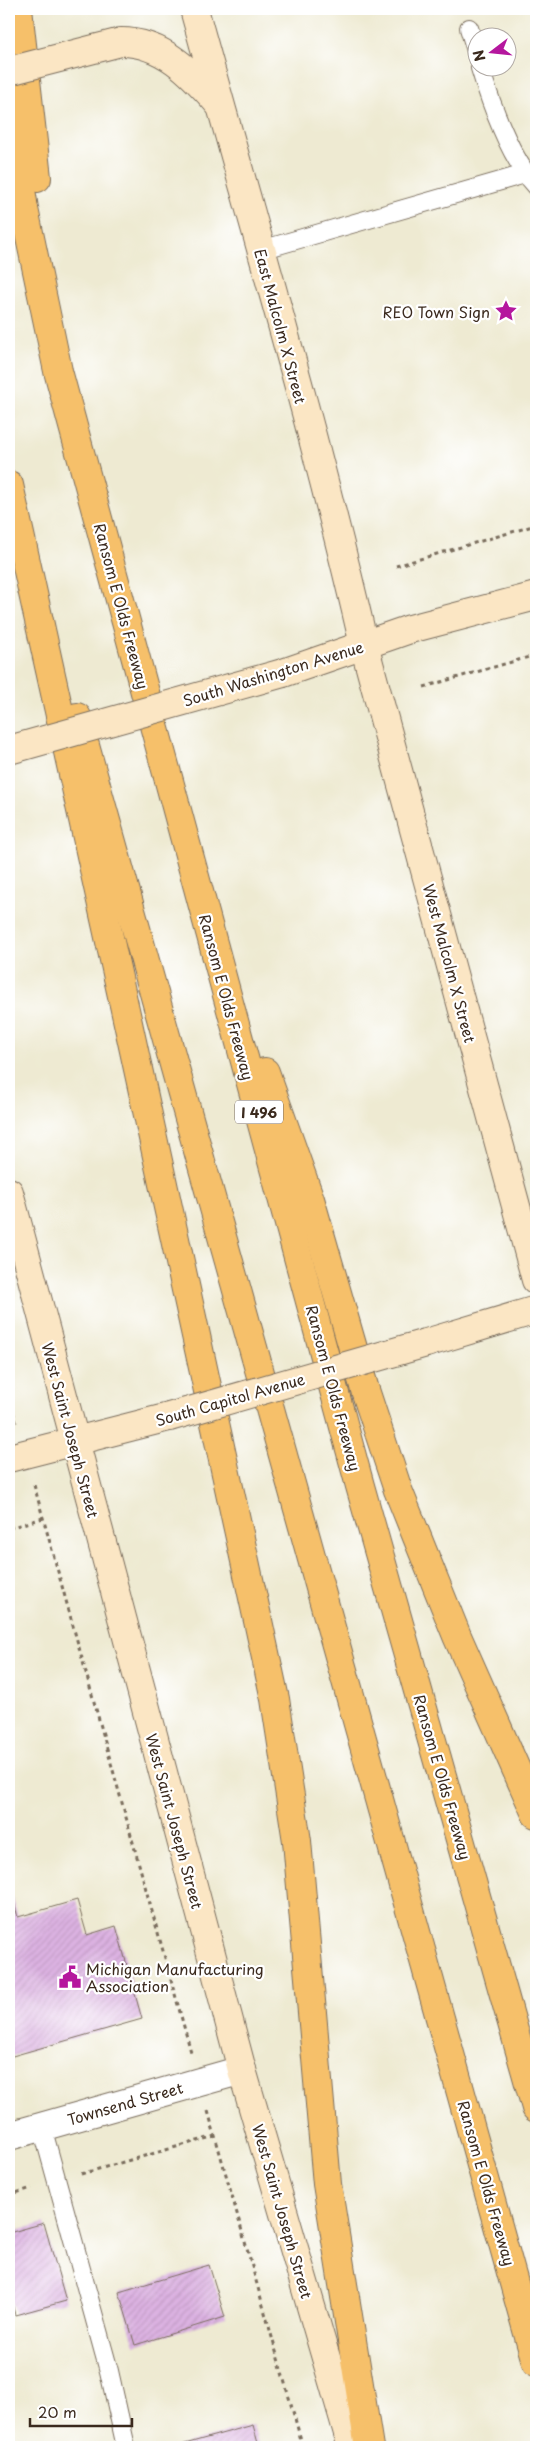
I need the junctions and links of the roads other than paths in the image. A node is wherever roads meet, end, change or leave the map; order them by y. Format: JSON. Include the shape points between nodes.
{"nodes":[{"id":1,"x":18,"y":9,"type":"edge"},
{"id":2,"x":194,"y":9,"type":"edge"},
{"id":3,"x":9,"y":71,"type":"edge"},
{"id":4,"x":483,"y":78,"type":"edge"},
{"id":5,"x":221,"y":106,"type":"junction"},
{"id":6,"x":9,"y":110,"type":"edge"},
{"id":7,"x":531,"y":180,"type":"edge"},
{"id":8,"x":261,"y":250,"type":"junction"},
{"id":9,"x":50,"y":334,"type":"junction"},
{"id":10,"x":9,"y":472,"type":"edge"},
{"id":11,"x":9,"y":485,"type":"edge"},
{"id":12,"x":536,"y":596,"type":"edge"},
{"id":13,"x":364,"y":646,"type":"junction"},
{"id":14,"x":9,"y":750,"type":"edge"},
{"id":15,"x":203,"y":906,"type":"junction"},
{"id":16,"x":9,"y":1192,"type":"edge"},
{"id":17,"x":536,"y":1280,"type":"edge"},
{"id":18,"x":536,"y":1310,"type":"edge"},
{"id":19,"x":74,"y":1443,"type":"junction"},
{"id":20,"x":17,"y":1456,"type":"edge"},
{"id":21,"x":536,"y":1814,"type":"edge"},
{"id":22,"x":242,"y":2070,"type":"junction"},
{"id":23,"x":536,"y":2108,"type":"edge"},
{"id":24,"x":42,"y":2127,"type":"junction"},
{"id":25,"x":9,"y":2136,"type":"edge"},
{"id":26,"x":536,"y":2362,"type":"edge"},
{"id":27,"x":126,"y":2447,"type":"edge"},
{"id":28,"x":352,"y":2447,"type":"edge"},
{"id":29,"x":369,"y":2447,"type":"edge"}],
"edges":[{"from":1,"to":9,"type":"highway","via":[[33,130]]},
{"from":2,"to":5,"type":"main road","name":"East Malcolm X Street"},
{"from":3,"to":5,"type":"main road","bridge":true,"via":[[121,42],[137,42],[166,54],[195,76]]},
{"from":4,"to":7,"type":"lane","via":[[489,97]]},
{"from":5,"to":8,"type":"main road","name":"East Malcolm X Street"},
{"from":6,"to":9,"type":"highway","name":"Ransom E Olds Freeway","number":"I 496","via":[[24,209]]},
{"from":7,"to":8,"type":"lane"},
{"from":8,"to":13,"type":"main road","name":"East Malcolm X Street"},
{"from":9,"to":15,"type":"highway","name":"Ransom E Olds Freeway","number":"I 496"},
{"from":10,"to":26,"type":"highway","name":"Ransom E Olds Freeway"},
{"from":11,"to":29,"type":"highway","via":[[275,1698],[296,1841],[327,2184]]},
{"from":12,"to":13,"type":"main road","name":"South Washington Avenue","via":[[410,628]]},
{"from":13,"to":14,"type":"main road","name":"South Washington Avenue","bridge":true,"via":[[283,674]]},
{"from":13,"to":17,"type":"main road","name":"West Malcolm X Street"},
{"from":15,"to":21,"type":"highway","via":[[297,1159],[398,1490],[457,1636]]},
{"from":15,"to":23,"type":"highway","name":"Ransom E Olds Freeway","number":"I 496","via":[[360,1486]]},
{"from":16,"to":19,"type":"main road","name":"West Saint Joseph Street"},
{"from":18,"to":19,"type":"main road","name":"South Capitol Avenue","bridge":true},
{"from":19,"to":20,"type":"main road","name":"South Capitol Avenue"},
{"from":19,"to":22,"type":"main road","name":"West Saint Joseph Street"},
{"from":22,"to":24,"type":"street","name":"Townsend Street"},
{"from":22,"to":28,"type":"main road","name":"West Saint Joseph Street"},
{"from":24,"to":25,"type":"street","name":"Townsend Street"},
{"from":24,"to":27,"type":"lane","via":[[109,2371]]}]}
